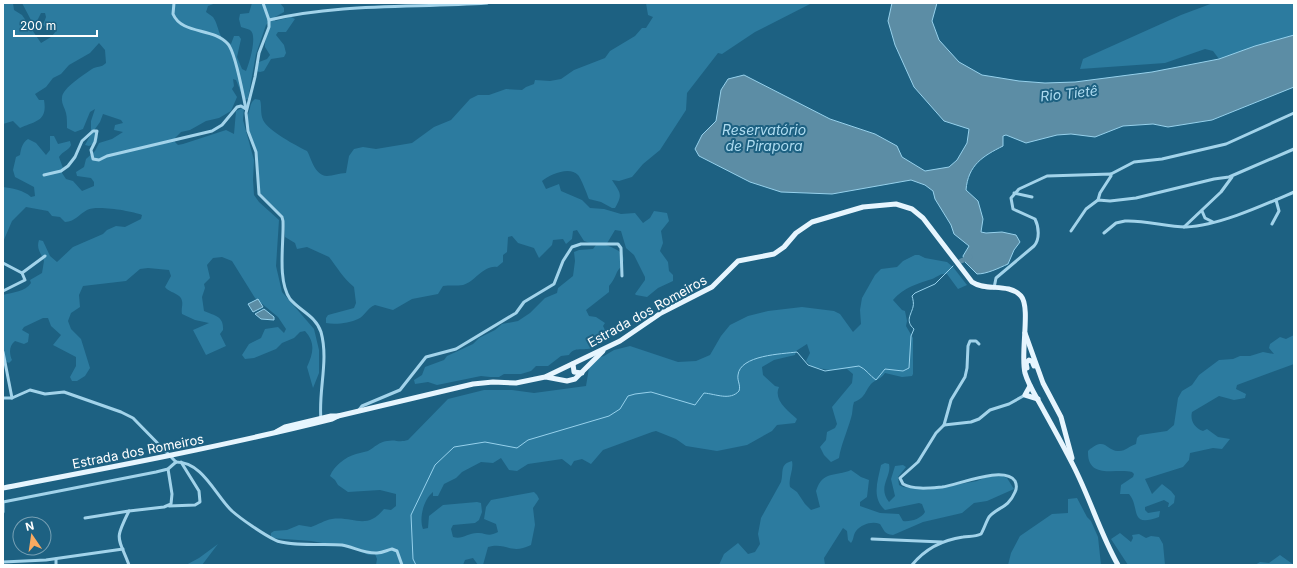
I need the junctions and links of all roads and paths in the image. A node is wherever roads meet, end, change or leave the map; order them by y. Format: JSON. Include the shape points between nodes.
{"nodes":[{"id":1,"x":174,"y":3,"type":"edge"},
{"id":2,"x":263,"y":3,"type":"edge"},
{"id":3,"x":487,"y":3,"type":"edge"},
{"id":4,"x":269,"y":20,"type":"junction"},
{"id":5,"x":246,"y":109,"type":"junction"},
{"id":6,"x":1294,"y":113,"type":"edge"},
{"id":7,"x":1294,"y":149,"type":"edge"},
{"id":8,"x":1110,"y":174,"type":"junction"},
{"id":9,"x":44,"y":175,"type":"dead end"},
{"id":10,"x":1232,"y":177,"type":"junction"},
{"id":11,"x":1294,"y":192,"type":"edge"},
{"id":12,"x":1014,"y":193,"type":"junction"},
{"id":13,"x":1032,"y":197,"type":"dead end"},
{"id":14,"x":1098,"y":200,"type":"junction"},
{"id":15,"x":1276,"y":200,"type":"junction"},
{"id":16,"x":1202,"y":211,"type":"junction"},
{"id":17,"x":1213,"y":222,"type":"junction"},
{"id":18,"x":1272,"y":224,"type":"dead end"},
{"id":19,"x":1184,"y":227,"type":"junction"},
{"id":20,"x":1071,"y":231,"type":"dead end"},
{"id":21,"x":1104,"y":233,"type":"dead end"},
{"id":22,"x":44,"y":256,"type":"dead end"},
{"id":23,"x":3,"y":263,"type":"edge"},
{"id":24,"x":22,"y":272,"type":"junction"},
{"id":25,"x":622,"y":276,"type":"dead end"},
{"id":26,"x":994,"y":288,"type":"junction"},
{"id":27,"x":3,"y":291,"type":"edge"},
{"id":28,"x":1025,"y":328,"type":"junction"},
{"id":29,"x":979,"y":344,"type":"dead end"},
{"id":30,"x":605,"y":348,"type":"junction"},
{"id":31,"x":3,"y":352,"type":"edge"},
{"id":32,"x":573,"y":364,"type":"junction"},
{"id":33,"x":1038,"y":371,"type":"junction"},
{"id":34,"x":582,"y":373,"type":"junction"},
{"id":35,"x":1026,"y":374,"type":"junction"},
{"id":36,"x":545,"y":377,"type":"junction"},
{"id":37,"x":1030,"y":386,"type":"junction"},
{"id":38,"x":1025,"y":395,"type":"junction"},
{"id":39,"x":3,"y":398,"type":"edge"},
{"id":40,"x":12,"y":398,"type":"junction"},
{"id":41,"x":1038,"y":399,"type":"junction"},
{"id":42,"x":1052,"y":399,"type":"junction"},
{"id":43,"x":1042,"y":406,"type":"junction"},
{"id":44,"x":357,"y":411,"type":"junction"},
{"id":45,"x":321,"y":420,"type":"junction"},
{"id":46,"x":944,"y":425,"type":"junction"},
{"id":47,"x":171,"y":456,"type":"junction"},
{"id":48,"x":178,"y":462,"type":"junction"},
{"id":49,"x":1074,"y":466,"type":"junction"},
{"id":50,"x":168,"y":469,"type":"junction"},
{"id":51,"x":3,"y":488,"type":"edge"},
{"id":52,"x":3,"y":502,"type":"edge"},
{"id":53,"x":168,"y":506,"type":"junction"},
{"id":54,"x":128,"y":511,"type":"junction"},
{"id":55,"x":3,"y":512,"type":"edge"},
{"id":56,"x":85,"y":518,"type":"dead end"},
{"id":57,"x":872,"y":539,"type":"dead end"},
{"id":58,"x":944,"y":542,"type":"junction"},
{"id":59,"x":123,"y":549,"type":"junction"},
{"id":60,"x":56,"y":559,"type":"junction"},
{"id":61,"x":18,"y":560,"type":"junction"},
{"id":62,"x":3,"y":562,"type":"edge"},
{"id":63,"x":17,"y":565,"type":"edge"},
{"id":64,"x":56,"y":565,"type":"edge"},
{"id":65,"x":129,"y":565,"type":"edge"},
{"id":66,"x":402,"y":565,"type":"edge"},
{"id":67,"x":912,"y":565,"type":"edge"},
{"id":68,"x":1118,"y":565,"type":"edge"}],
"edges":[{"from":1,"to":5,"type":"street","via":[[173,14],[181,24],[214,34],[228,44]]},
{"from":2,"to":4,"type":"street"},
{"from":3,"to":4,"type":"street","via":[[326,10]]},
{"from":4,"to":5,"type":"street"},
{"from":5,"to":9,"type":"street","via":[[237,107],[222,125],[212,131],[99,160],[94,159],[91,150],[97,131],[93,131],[82,141],[68,166],[61,171]]},
{"from":5,"to":45,"type":"street","via":[[247,124],[256,152],[259,194],[283,221],[283,275],[287,293],[296,305],[311,317],[321,334],[324,360]]},
{"from":6,"to":8,"type":"street","via":[[1226,144],[1162,160],[1134,162]]},
{"from":7,"to":10,"type":"street"},
{"from":8,"to":12,"type":"street","via":[[1047,176]]},
{"from":8,"to":14,"type":"street"},
{"from":10,"to":14,"type":"street","via":[[1136,198]]},
{"from":10,"to":16,"type":"street"},
{"from":11,"to":15,"type":"street"},
{"from":12,"to":13,"type":"street"},
{"from":12,"to":26,"type":"street","via":[[1011,198],[1012,205],[1015,211],[1035,219],[1038,241],[996,278]]},
{"from":14,"to":20,"type":"street","via":[[1086,209]]},
{"from":15,"to":17,"type":"street"},
{"from":15,"to":18,"type":"street","via":[[1279,212]]},
{"from":16,"to":17,"type":"street","via":[[1204,218]]},
{"from":16,"to":19,"type":"street"},
{"from":17,"to":19,"type":"street"},
{"from":19,"to":21,"type":"street","via":[[1125,221]]},
{"from":22,"to":24,"type":"street"},
{"from":23,"to":24,"type":"street"},
{"from":24,"to":27,"type":"street","via":[[25,280]]},
{"from":25,"to":44,"type":"street","via":[[621,248],[618,244],[576,245],[568,251],[554,284],[524,302],[516,313],[456,349],[426,357],[400,390],[362,406]]},
{"from":26,"to":28,"type":"main road","name":"Estrada dos Romeiros","via":[[1010,290],[1020,295],[1025,303]]},
{"from":26,"to":30,"type":"main road","name":"Estrada dos Romeiros","via":[[979,286],[972,282],[923,218],[912,209],[902,205],[874,205],[812,222],[796,233],[778,252],[738,260],[712,287],[665,311]]},
{"from":28,"to":33,"type":"main road","name":"Estrada dos Romeiros"},
{"from":28,"to":35,"type":"main road","name":"Estrada dos Romeiros","via":[[1023,354]]},
{"from":29,"to":46,"type":"street","via":[[970,341],[968,368],[951,400]]},
{"from":30,"to":32,"type":"main road","name":"Estrada dos Romeiros"},
{"from":30,"to":34,"type":"main road"},
{"from":31,"to":40,"type":"street"},
{"from":32,"to":34,"type":"main road","via":[[574,372]]},
{"from":32,"to":36,"type":"main road","name":"Estrada dos Romeiros"},
{"from":33,"to":35,"type":"main road","via":[[1029,360],[1026,363]]},
{"from":33,"to":42,"type":"main road","name":"Estrada dos Romeiros"},
{"from":34,"to":36,"type":"main road","via":[[571,380]]},
{"from":35,"to":37,"type":"main road","name":"Estrada dos Romeiros"},
{"from":36,"to":44,"type":"main road","name":"Estrada dos Romeiros","via":[[516,383],[473,384]]},
{"from":37,"to":38,"type":"main road"},
{"from":37,"to":41,"type":"main road","name":"Estrada dos Romeiros"},
{"from":38,"to":41,"type":"main road"},
{"from":38,"to":46,"type":"street","via":[[990,410],[971,422]]},
{"from":39,"to":40,"type":"street"},
{"from":40,"to":47,"type":"street","via":[[30,390],[45,394],[64,392],[121,412],[133,418]]},
{"from":41,"to":43,"type":"main road","name":"Estrada dos Romeiros"},
{"from":42,"to":43,"type":"main road","via":[[1055,415],[1051,416]]},
{"from":42,"to":49,"type":"main road","name":"Estrada dos Romeiros","via":[[1063,425]]},
{"from":43,"to":49,"type":"main road","name":"Estrada dos Romeiros"},
{"from":44,"to":45,"type":"main road","name":"Estrada dos Romeiros"},
{"from":45,"to":47,"type":"main road","name":"Estrada dos Romeiros"},
{"from":46,"to":58,"type":"street","via":[[918,462],[900,478],[903,484],[917,488],[943,487],[1003,474],[1014,480],[1017,489],[1005,507],[988,518],[981,534]]},
{"from":47,"to":48,"type":"street"},
{"from":47,"to":51,"type":"main road","name":"Estrada dos Romeiros"},
{"from":48,"to":50,"type":"street"},
{"from":48,"to":53,"type":"street","via":[[199,490],[200,502],[196,505]]},
{"from":48,"to":66,"type":"street","via":[[207,477],[233,512],[276,541],[353,547],[376,553],[392,549],[397,551]]},
{"from":49,"to":68,"type":"main road","name":"Estrada dos Romeiros"},
{"from":50,"to":52,"type":"street"},
{"from":50,"to":53,"type":"street","via":[[172,498]]},
{"from":52,"to":55,"type":"street"},
{"from":53,"to":54,"type":"street"},
{"from":54,"to":56,"type":"street"},
{"from":54,"to":59,"type":"street","via":[[118,535]]},
{"from":57,"to":58,"type":"street"},
{"from":58,"to":67,"type":"street","via":[[922,553]]},
{"from":59,"to":60,"type":"street"},
{"from":59,"to":65,"type":"street"},
{"from":60,"to":61,"type":"street"},
{"from":60,"to":64,"type":"street"},
{"from":61,"to":62,"type":"street"},
{"from":61,"to":63,"type":"street"}]}
